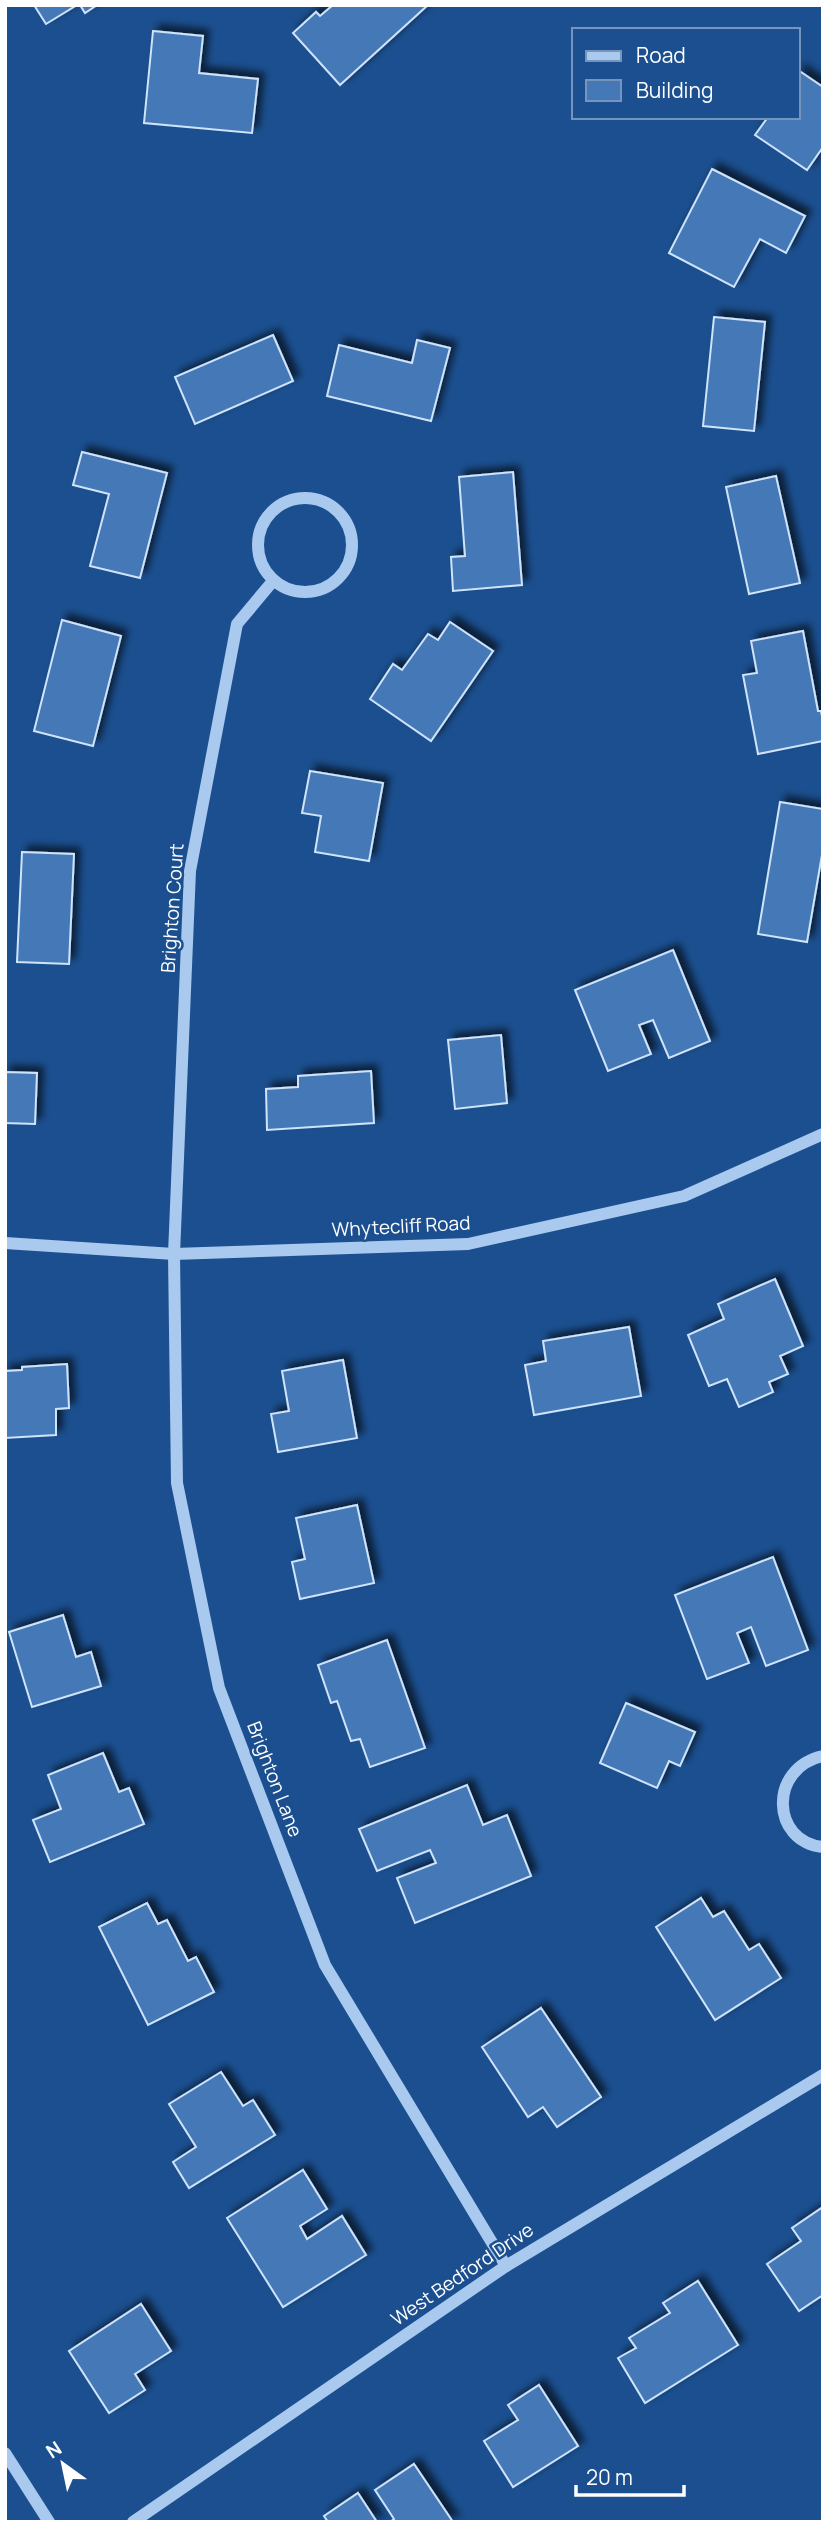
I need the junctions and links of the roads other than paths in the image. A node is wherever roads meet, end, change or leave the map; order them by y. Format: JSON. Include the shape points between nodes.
{"nodes":[{"id":1,"x":273,"y":580,"type":"junction"},
{"id":2,"x":823,"y":1134,"type":"edge"},
{"id":3,"x":5,"y":1243,"type":"edge"},
{"id":4,"x":174,"y":1254,"type":"junction"},
{"id":5,"x":823,"y":1756,"type":"edge"},
{"id":6,"x":823,"y":1847,"type":"edge"},
{"id":7,"x":823,"y":2075,"type":"edge"},
{"id":8,"x":506,"y":2266,"type":"junction"},
{"id":9,"x":5,"y":2453,"type":"edge"},
{"id":10,"x":49,"y":2522,"type":"edge"},
{"id":11,"x":133,"y":2522,"type":"edge"}],
"edges":[{"from":1,"to":1,"type":"street","via":[[289,590],[307,593],[340,578],[350,561],[352,543],[348,525],[337,510],[302,498],[284,502],[270,513],[260,529],[257,548],[261,566]]},
{"from":1,"to":4,"type":"street","name":"Brighton Court","via":[[237,624],[190,871]]},
{"from":2,"to":4,"type":"street","name":"Whytecliff Road","via":[[684,1196],[468,1244]]},
{"from":3,"to":4,"type":"street","name":"Whytecliff Road"},
{"from":4,"to":8,"type":"street","name":"Brighton Lane","via":[[177,1483],[219,1688],[325,1965]]},
{"from":5,"to":6,"type":"street","via":[[803,1762],[790,1774],[782,1809],[789,1826],[802,1839]]},
{"from":7,"to":8,"type":"street","name":"West Bedford Drive"},
{"from":8,"to":11,"type":"street","name":"West Bedford Drive"},
{"from":9,"to":10,"type":"street"}]}
